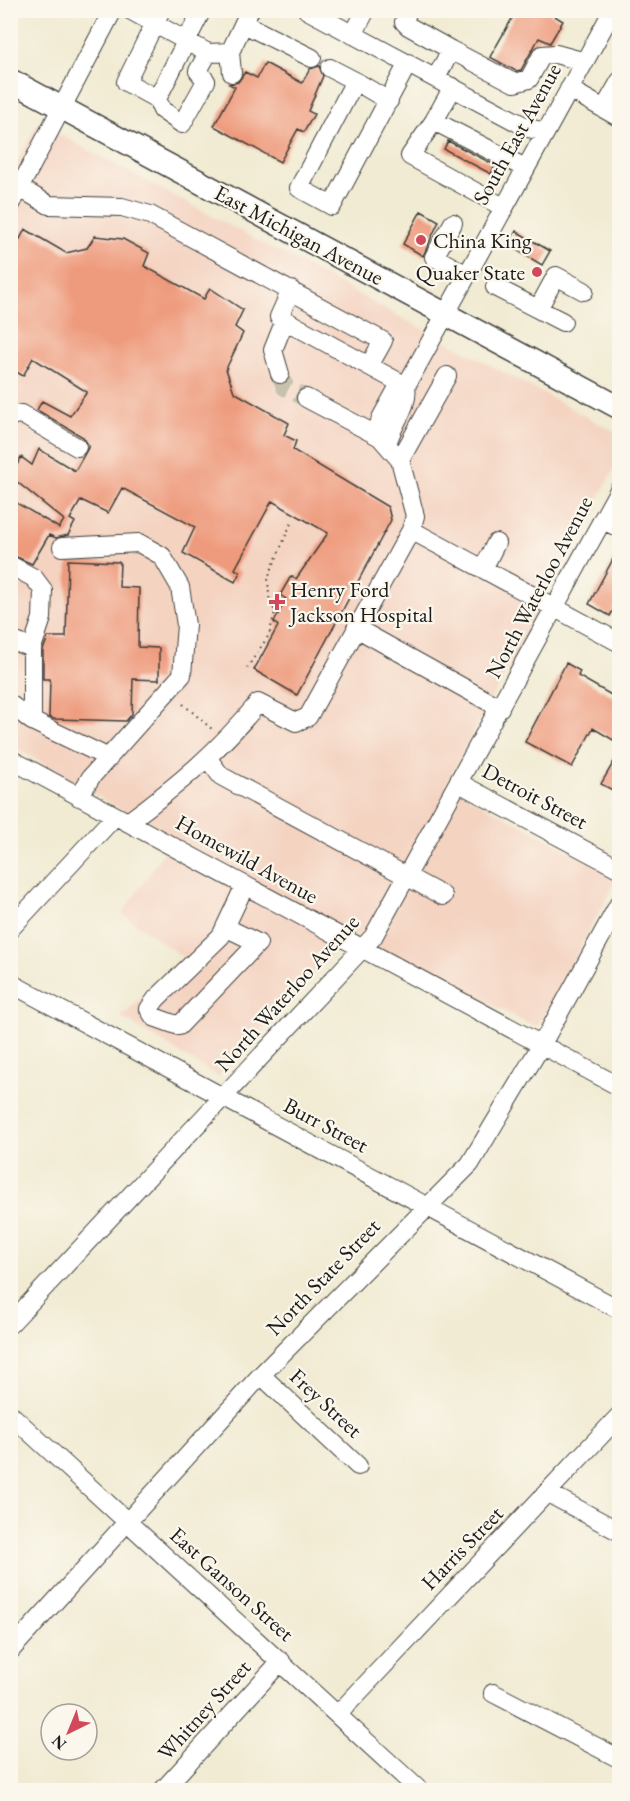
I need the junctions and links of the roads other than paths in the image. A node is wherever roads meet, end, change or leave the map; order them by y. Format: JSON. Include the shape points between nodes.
{"nodes":[{"id":1,"x":113,"y":10,"type":"edge"},
{"id":2,"x":130,"y":10,"type":"edge"},
{"id":3,"x":202,"y":10,"type":"edge"},
{"id":4,"x":307,"y":10,"type":"edge"},
{"id":5,"x":366,"y":10,"type":"edge"},
{"id":6,"x":408,"y":10,"type":"edge"},
{"id":7,"x":613,"y":10,"type":"edge"},
{"id":8,"x":158,"y":17,"type":"edge"},
{"id":9,"x":247,"y":17,"type":"edge"},
{"id":10,"x":353,"y":35,"type":"junction"},
{"id":11,"x":187,"y":41,"type":"junction"},
{"id":12,"x":450,"y":50,"type":"junction"},
{"id":13,"x":230,"y":52,"type":"junction"},
{"id":14,"x":208,"y":53,"type":"junction"},
{"id":15,"x":312,"y":58,"type":"dead end"},
{"id":16,"x":585,"y":62,"type":"junction"},
{"id":17,"x":408,"y":63,"type":"junction"},
{"id":18,"x":330,"y":68,"type":"dead end"},
{"id":19,"x":436,"y":78,"type":"junction"},
{"id":20,"x":10,"y":80,"type":"edge"},
{"id":21,"x":206,"y":81,"type":"junction"},
{"id":22,"x":355,"y":81,"type":"junction"},
{"id":23,"x":620,"y":81,"type":"edge"},
{"id":24,"x":453,"y":87,"type":"junction"},
{"id":25,"x":569,"y":89,"type":"junction"},
{"id":26,"x":157,"y":99,"type":"junction"},
{"id":27,"x":389,"y":101,"type":"junction"},
{"id":28,"x":60,"y":108,"type":"junction"},
{"id":29,"x":612,"y":114,"type":"edge"},
{"id":30,"x":434,"y":121,"type":"junction"},
{"id":31,"x":546,"y":132,"type":"junction"},
{"id":32,"x":525,"y":168,"type":"junction"},
{"id":33,"x":20,"y":188,"type":"junction"},
{"id":34,"x":10,"y":206,"type":"edge"},
{"id":35,"x":503,"y":207,"type":"junction"},
{"id":36,"x":453,"y":223,"type":"dead end"},
{"id":37,"x":469,"y":270,"type":"junction"},
{"id":38,"x":291,"y":290,"type":"junction"},
{"id":39,"x":584,"y":291,"type":"dead end"},
{"id":40,"x":540,"y":305,"type":"junction"},
{"id":41,"x":446,"y":314,"type":"junction"},
{"id":42,"x":285,"y":320,"type":"junction"},
{"id":43,"x":562,"y":322,"type":"dead end"},
{"id":44,"x":369,"y":366,"type":"junction"},
{"id":45,"x":280,"y":374,"type":"tunnel mouth"},
{"id":46,"x":447,"y":376,"type":"dead end"},
{"id":47,"x":406,"y":386,"type":"junction"},
{"id":48,"x":306,"y":398,"type":"tunnel mouth"},
{"id":49,"x":620,"y":408,"type":"edge"},
{"id":50,"x":10,"y":416,"type":"edge"},
{"id":51,"x":384,"y":441,"type":"junction"},
{"id":52,"x":77,"y":447,"type":"dead end"},
{"id":53,"x":400,"y":460,"type":"junction"},
{"id":54,"x":620,"y":488,"type":"edge"},
{"id":55,"x":602,"y":520,"type":"junction"},
{"id":56,"x":620,"y":528,"type":"edge"},
{"id":57,"x":411,"y":530,"type":"junction"},
{"id":58,"x":496,"y":543,"type":"dead end"},
{"id":59,"x":63,"y":547,"type":"dead end"},
{"id":60,"x":10,"y":565,"type":"edge"},
{"id":61,"x":483,"y":570,"type":"junction"},
{"id":62,"x":555,"y":608,"type":"junction"},
{"id":63,"x":356,"y":628,"type":"junction"},
{"id":64,"x":10,"y":640,"type":"edge"},
{"id":65,"x":620,"y":643,"type":"edge"},
{"id":66,"x":32,"y":648,"type":"junction"},
{"id":67,"x":10,"y":704,"type":"edge"},
{"id":68,"x":500,"y":708,"type":"junction"},
{"id":69,"x":32,"y":721,"type":"junction"},
{"id":70,"x":109,"y":758,"type":"junction"},
{"id":71,"x":10,"y":759,"type":"edge"},
{"id":72,"x":208,"y":759,"type":"junction"},
{"id":73,"x":459,"y":783,"type":"junction"},
{"id":74,"x":79,"y":797,"type":"junction"},
{"id":75,"x":122,"y":819,"type":"junction"},
{"id":76,"x":620,"y":868,"type":"edge"},
{"id":77,"x":408,"y":878,"type":"junction"},
{"id":78,"x":245,"y":885,"type":"junction"},
{"id":79,"x":443,"y":896,"type":"dead end"},
{"id":80,"x":620,"y":902,"type":"edge"},
{"id":81,"x":225,"y":927,"type":"junction"},
{"id":82,"x":10,"y":929,"type":"edge"},
{"id":83,"x":363,"y":950,"type":"junction"},
{"id":84,"x":10,"y":983,"type":"edge"},
{"id":85,"x":542,"y":1044,"type":"junction"},
{"id":86,"x":620,"y":1087,"type":"edge"},
{"id":87,"x":224,"y":1098,"type":"junction"},
{"id":88,"x":425,"y":1206,"type":"junction"},
{"id":89,"x":619,"y":1310,"type":"edge"},
{"id":90,"x":10,"y":1324,"type":"edge"},
{"id":91,"x":261,"y":1375,"type":"junction"},
{"id":92,"x":10,"y":1414,"type":"edge"},
{"id":93,"x":620,"y":1415,"type":"edge"},
{"id":94,"x":358,"y":1466,"type":"dead end"},
{"id":95,"x":548,"y":1493,"type":"junction"},
{"id":96,"x":129,"y":1522,"type":"junction"},
{"id":97,"x":620,"y":1532,"type":"edge"},
{"id":98,"x":10,"y":1651,"type":"edge"},
{"id":99,"x":281,"y":1661,"type":"junction"},
{"id":100,"x":493,"y":1693,"type":"dead end"},
{"id":101,"x":338,"y":1714,"type":"junction"},
{"id":102,"x":620,"y":1759,"type":"edge"},
{"id":103,"x":163,"y":1791,"type":"edge"},
{"id":104,"x":419,"y":1791,"type":"edge"}],
"edges":[{"from":1,"to":28,"type":"street"},
{"from":2,"to":8,"type":"street"},
{"from":3,"to":11,"type":"street"},
{"from":4,"to":10,"type":"street"},
{"from":5,"to":10,"type":"street"},
{"from":6,"to":12,"type":"street","via":[[404,22],[408,26]]},
{"from":7,"to":16,"type":"street","name":"South East Avenue"},
{"from":8,"to":11,"type":"street"},
{"from":8,"to":26,"type":"street","via":[[126,82]]},
{"from":9,"to":13,"type":"street"},
{"from":9,"to":15,"type":"street"},
{"from":10,"to":17,"type":"street"},
{"from":11,"to":14,"type":"street"},
{"from":11,"to":26,"type":"street"},
{"from":12,"to":16,"type":"street","via":[[514,83],[529,79],[542,55],[556,54]]},
{"from":12,"to":19,"type":"street"},
{"from":13,"to":14,"type":"street"},
{"from":13,"to":21,"type":"street","via":[[229,77]]},
{"from":14,"to":21,"type":"street","via":[[198,71]]},
{"from":16,"to":25,"type":"street","name":"South East Avenue"},
{"from":17,"to":19,"type":"street"},
{"from":17,"to":27,"type":"street"},
{"from":18,"to":22,"type":"street"},
{"from":19,"to":24,"type":"street"},
{"from":20,"to":28,"type":"main road","name":"East Michigan Avenue"},
{"from":21,"to":26,"type":"street","via":[[182,124],[162,110]]},
{"from":22,"to":27,"type":"street"},
{"from":22,"to":27,"type":"street","via":[[299,188],[332,206]]},
{"from":23,"to":29,"type":"street"},
{"from":24,"to":30,"type":"street"},
{"from":24,"to":31,"type":"street","via":[[528,128]]},
{"from":25,"to":29,"type":"street"},
{"from":25,"to":31,"type":"street","name":"South East Avenue"},
{"from":28,"to":33,"type":"street"},
{"from":28,"to":41,"type":"main road","name":"East Michigan Avenue"},
{"from":30,"to":32,"type":"street"},
{"from":30,"to":35,"type":"street","via":[[410,156]]},
{"from":31,"to":32,"type":"street","name":"South East Avenue"},
{"from":32,"to":35,"type":"street","name":"South East Avenue"},
{"from":33,"to":34,"type":"street"},
{"from":33,"to":38,"type":"street","via":[[49,205],[122,207],[150,215]]},
{"from":35,"to":37,"type":"street","name":"South East Avenue"},
{"from":36,"to":37,"type":"street","via":[[434,257]]},
{"from":37,"to":40,"type":"street","via":[[499,280]]},
{"from":37,"to":41,"type":"street","name":"South East Avenue"},
{"from":38,"to":42,"type":"street","via":[[279,317]]},
{"from":38,"to":44,"type":"street","via":[[383,341]]},
{"from":39,"to":40,"type":"street","via":[[556,276]]},
{"from":40,"to":43,"type":"street"},
{"from":41,"to":47,"type":"street","name":"South East Avenue"},
{"from":41,"to":49,"type":"main road","name":"East Michigan Avenue"},
{"from":42,"to":44,"type":"street"},
{"from":42,"to":45,"type":"street","via":[[273,350]]},
{"from":44,"to":47,"type":"street"},
{"from":46,"to":53,"type":"street"},
{"from":47,"to":51,"type":"street","name":"South East Avenue","via":[[408,396]]},
{"from":48,"to":51,"type":"street"},
{"from":50,"to":52,"type":"street","via":[[21,414]]},
{"from":51,"to":53,"type":"street"},
{"from":53,"to":57,"type":"street","via":[[415,516]]},
{"from":54,"to":55,"type":"street","name":"North Waterloo Avenue"},
{"from":55,"to":56,"type":"street"},
{"from":55,"to":62,"type":"street","name":"North Waterloo Avenue"},
{"from":57,"to":61,"type":"street"},
{"from":57,"to":63,"type":"street"},
{"from":58,"to":61,"type":"street"},
{"from":59,"to":70,"type":"street","via":[[139,543],[162,556],[180,587],[186,625],[182,675]]},
{"from":60,"to":66,"type":"street","via":[[34,578],[43,590],[42,618]]},
{"from":61,"to":62,"type":"street"},
{"from":62,"to":65,"type":"street"},
{"from":62,"to":68,"type":"street","name":"North Waterloo Avenue"},
{"from":63,"to":68,"type":"street"},
{"from":63,"to":72,"type":"street","via":[[308,717],[296,722],[258,703]]},
{"from":64,"to":66,"type":"street"},
{"from":66,"to":69,"type":"street"},
{"from":67,"to":69,"type":"street"},
{"from":68,"to":73,"type":"street","name":"North Waterloo Avenue"},
{"from":69,"to":70,"type":"street"},
{"from":70,"to":74,"type":"street"},
{"from":71,"to":74,"type":"street","name":"Homewild Avenue"},
{"from":72,"to":75,"type":"street"},
{"from":72,"to":77,"type":"street","via":[[221,776]]},
{"from":73,"to":76,"type":"street","name":"Detroit Street"},
{"from":73,"to":77,"type":"street","name":"North Waterloo Avenue"},
{"from":74,"to":75,"type":"street","name":"Homewild Avenue"},
{"from":75,"to":78,"type":"street","name":"Homewild Avenue"},
{"from":75,"to":82,"type":"street"},
{"from":77,"to":79,"type":"street"},
{"from":77,"to":83,"type":"street","name":"North Waterloo Avenue"},
{"from":78,"to":81,"type":"street"},
{"from":78,"to":83,"type":"street","name":"Homewild Avenue"},
{"from":80,"to":85,"type":"street","name":"North State Street"},
{"from":81,"to":81,"type":"street","via":[[258,943],[179,1026],[154,1017],[149,1009],[156,999],[221,936]]},
{"from":83,"to":85,"type":"street","name":"Homewild Avenue"},
{"from":83,"to":87,"type":"street","name":"North Waterloo Avenue"},
{"from":84,"to":87,"type":"street","name":"Burr Street"},
{"from":85,"to":86,"type":"street","name":"Homewild Avenue"},
{"from":85,"to":88,"type":"street","name":"North State Street","via":[[475,1157]]},
{"from":87,"to":88,"type":"street","name":"Burr Street"},
{"from":87,"to":90,"type":"street","name":"North Waterloo Avenue"},
{"from":88,"to":89,"type":"street","name":"Burr Street"},
{"from":88,"to":91,"type":"street","name":"North State Street"},
{"from":91,"to":94,"type":"street","name":"Frey Street"},
{"from":91,"to":96,"type":"street","name":"North State Street"},
{"from":92,"to":96,"type":"street","name":"East Ganson Street"},
{"from":93,"to":95,"type":"street","name":"Harris Street"},
{"from":95,"to":97,"type":"street"},
{"from":95,"to":101,"type":"street","name":"Harris Street"},
{"from":96,"to":98,"type":"street","name":"North State Street"},
{"from":96,"to":99,"type":"street","name":"East Ganson Street"},
{"from":99,"to":101,"type":"street","name":"East Ganson Street"},
{"from":99,"to":103,"type":"street","name":"Whitney Street"},
{"from":100,"to":102,"type":"street"},
{"from":101,"to":104,"type":"street","name":"East Ganson Street"}]}
